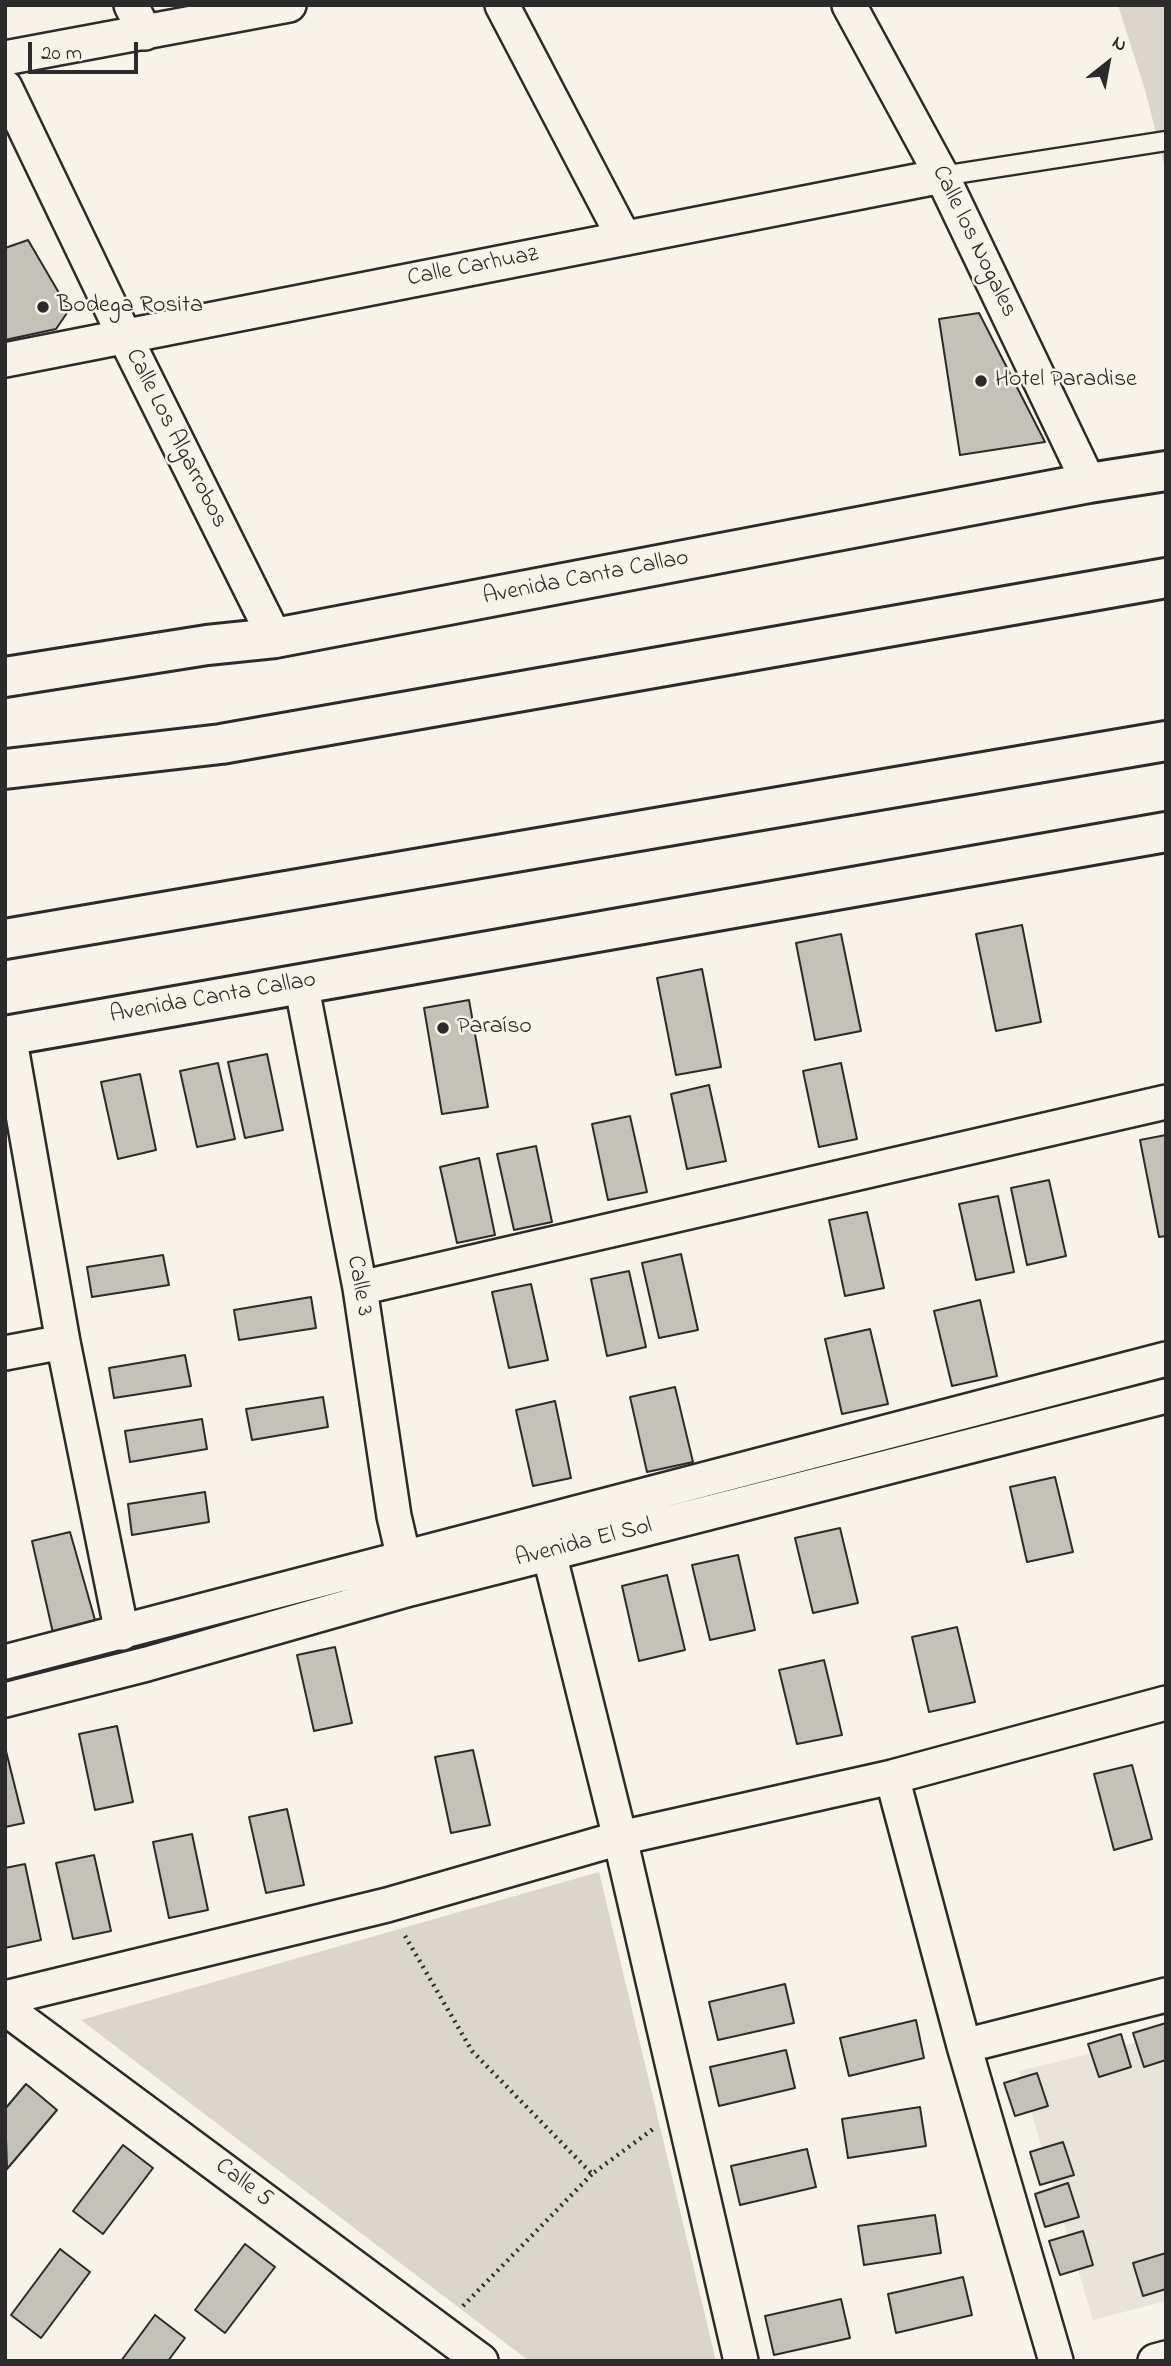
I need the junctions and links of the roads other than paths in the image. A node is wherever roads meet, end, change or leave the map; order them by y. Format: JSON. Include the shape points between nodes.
{"nodes":[{"id":1,"x":289,"y":5,"type":"edge"},
{"id":2,"x":502,"y":5,"type":"edge"},
{"id":3,"x":849,"y":5,"type":"edge"},
{"id":4,"x":138,"y":19,"type":"edge"},
{"id":5,"x":5,"y":58,"type":"edge"},
{"id":6,"x":5,"y":87,"type":"edge"},
{"id":7,"x":1166,"y":141,"type":"edge"},
{"id":8,"x":942,"y":176,"type":"junction"},
{"id":9,"x":624,"y":238,"type":"junction"},
{"id":10,"x":125,"y":337,"type":"junction"},
{"id":11,"x":5,"y":360,"type":"edge"},
{"id":12,"x":1163,"y":466,"type":"edge"},
{"id":13,"x":1089,"y":482,"type":"junction"},
{"id":14,"x":1166,"y":578,"type":"edge"},
{"id":15,"x":275,"y":638,"type":"junction"},
{"id":16,"x":5,"y":677,"type":"edge"},
{"id":17,"x":1166,"y":741,"type":"edge"},
{"id":18,"x":5,"y":769,"type":"edge"},
{"id":19,"x":1166,"y":832,"type":"edge"},
{"id":20,"x":5,"y":939,"type":"edge"},
{"id":21,"x":301,"y":983,"type":"junction"},
{"id":22,"x":7,"y":1036,"type":"edge"},
{"id":23,"x":1166,"y":1102,"type":"edge"},
{"id":24,"x":360,"y":1288,"type":"junction"},
{"id":25,"x":63,"y":1342,"type":"junction"},
{"id":26,"x":5,"y":1353,"type":"edge"},
{"id":27,"x":1166,"y":1359,"type":"edge"},
{"id":28,"x":1166,"y":1396,"type":"edge"},
{"id":29,"x":549,"y":1553,"type":"junction"},
{"id":30,"x":407,"y":1573,"type":"junction"},
{"id":31,"x":122,"y":1633,"type":"junction"},
{"id":32,"x":5,"y":1662,"type":"edge"},
{"id":33,"x":5,"y":1700,"type":"edge"},
{"id":34,"x":1166,"y":1703,"type":"edge"},
{"id":35,"x":892,"y":1777,"type":"junction"},
{"id":36,"x":620,"y":1838,"type":"junction"},
{"id":37,"x":1166,"y":1995,"type":"edge"},
{"id":38,"x":5,"y":1998,"type":"edge"},
{"id":39,"x":5,"y":2008,"type":"edge"},
{"id":40,"x":964,"y":2046,"type":"junction"},
{"id":41,"x":1166,"y":2358,"type":"edge"},
{"id":42,"x":481,"y":2361,"type":"edge"},
{"id":43,"x":741,"y":2361,"type":"edge"},
{"id":44,"x":1056,"y":2361,"type":"edge"},
{"id":45,"x":1155,"y":2361,"type":"edge"}],
"edges":[{"from":1,"to":4,"type":"street"},
{"from":2,"to":9,"type":"street"},
{"from":3,"to":8,"type":"street","name":"Calle los Nogales"},
{"from":4,"to":5,"type":"street"},
{"from":6,"to":10,"type":"street","name":"Calle Los Algarrobos"},
{"from":7,"to":8,"type":"lane"},
{"from":8,"to":9,"type":"street","name":"Calle Carhuaz"},
{"from":8,"to":13,"type":"street","name":"Calle los Nogales"},
{"from":9,"to":10,"type":"street","name":"Calle Carhuaz"},
{"from":10,"to":11,"type":"street","name":"Calle Carhuaz"},
{"from":10,"to":15,"type":"street","name":"Calle Los Algarrobos"},
{"from":12,"to":13,"type":"main road","name":"Avenida Canta Callao"},
{"from":13,"to":15,"type":"main road","name":"Avenida Canta Callao"},
{"from":14,"to":18,"type":"main road","via":[[221,744]]},
{"from":15,"to":16,"type":"main road","name":"Avenida Canta Callao"},
{"from":17,"to":20,"type":"main road"},
{"from":19,"to":21,"type":"main road","name":"Avenida Canta Callao"},
{"from":21,"to":22,"type":"main road","name":"Avenida Canta Callao"},
{"from":21,"to":24,"type":"street","name":"Calle 3"},
{"from":22,"to":25,"type":"street"},
{"from":23,"to":24,"type":"street"},
{"from":24,"to":30,"type":"street","name":"Calle 3","via":[[394,1516]]},
{"from":25,"to":26,"type":"street"},
{"from":25,"to":31,"type":"street"},
{"from":27,"to":30,"type":"street","name":"Avenida El Sol"},
{"from":28,"to":29,"type":"street","name":"Avenida El Sol"},
{"from":29,"to":30,"type":"street","name":"Avenida El Sol"},
{"from":29,"to":36,"type":"street"},
{"from":30,"to":31,"type":"street","name":"Avenida El Sol"},
{"from":30,"to":33,"type":"street","name":"Avenida El Sol","via":[[148,1664]]},
{"from":31,"to":32,"type":"street","name":"Avenida El Sol"},
{"from":34,"to":35,"type":"street"},
{"from":35,"to":36,"type":"street"},
{"from":35,"to":40,"type":"street"},
{"from":36,"to":38,"type":"street","via":[[387,1905]]},
{"from":36,"to":43,"type":"street"},
{"from":37,"to":40,"type":"street"},
{"from":39,"to":42,"type":"street","name":"Calle 5"},
{"from":40,"to":44,"type":"street"},
{"from":41,"to":45,"type":"street"}]}
